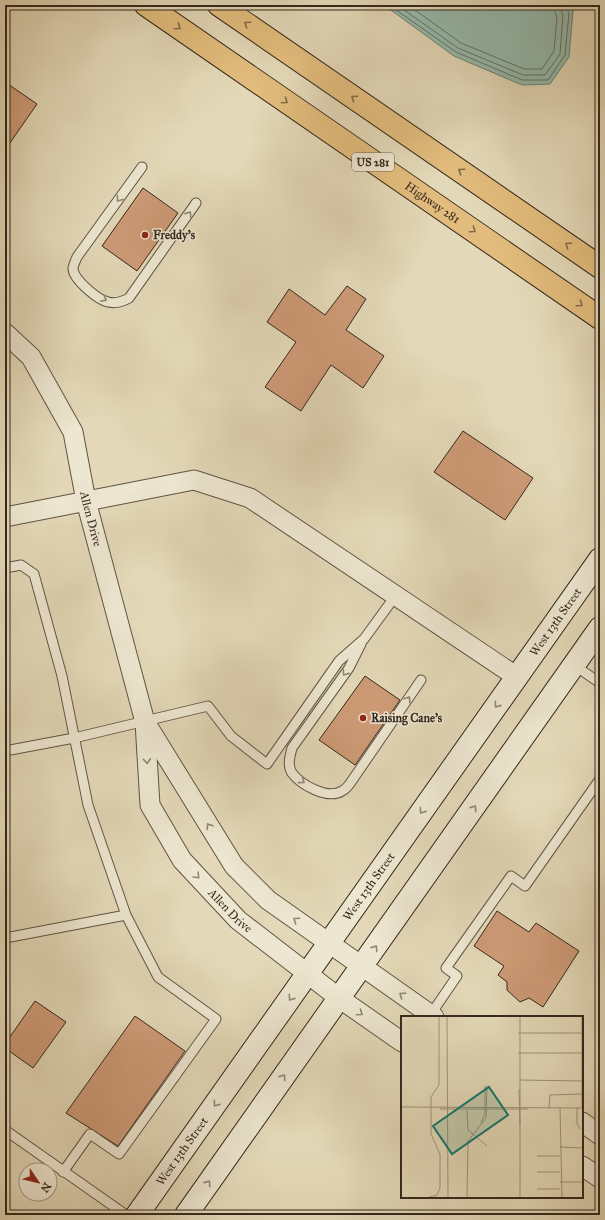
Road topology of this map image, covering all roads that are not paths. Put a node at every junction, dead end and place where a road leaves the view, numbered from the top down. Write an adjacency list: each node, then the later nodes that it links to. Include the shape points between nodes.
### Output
1 (146, 5): 6 (highway, Highway 281 / US 281, one-way to 6)
2 (219, 5): 5 (highway, one-way to 2)
3 (142, 167): 4 (lane, one-way to 4, via 77,257 73,267 75,276 89,290 107,302 119,303 129,298)
4 (196, 203)
5 (600, 267)
6 (600, 318)
7 (5, 333): 8 (street, Allen Drive, via 32,356 73,432)
8 (86, 501): 9 (street); 12 (street, via 194,480 250,498); 19 (street, Allen Drive)
9 (5, 517)
10 (600, 559): 16 (main road, West 13th Street)
11 (5, 568): 20 (lane, via 20,565 34,574 62,676)
12 (396, 595): 14 (lane); 16 (street)
13 (600, 628): 15 (main road)
14 (364, 639): 17 (lane, one-way to 17, via 349,668 292,748 289,760 291,772 302,782 322,792 333,794 343,791); 19 (lane, via 339,661 266,764 231,736 208,706)
15 (574, 665): 18 (lane); 26 (main road, one-way to 15)
16 (517, 677): 25 (main road, West 13th Street, one-way to 25)
17 (421, 680)
18 (600, 683)
19 (145, 722): 20 (lane); 25 (street, Allen Drive, one-way to 19, via 268,900 234,866); 27 (street, Allen Drive, one-way to 27, via 150,805 182,860 238,920)
20 (74, 738): 21 (lane); 23 (lane, via 88,805)
21 (5, 751)
22 (600, 779): 29 (lane, via 524,886 511,876 446,968 457,976)
23 (126, 915): 24 (lane); 35 (lane, via 158,977 216,1019 119,1154 90,1134)
24 (5, 938)
25 (330, 943): 26 (street, Allen Drive); 27 (main road, West 13th Street)
26 (362, 966): 28 (main road); 29 (street, Allen Drive, one-way to 26)
27 (307, 974): 28 (street, Allen Drive); 38 (main road, West 13th Street, one-way to 38)
28 (339, 998): 30 (street, Allen Drive, one-way to 30); 39 (main road, one-way to 28)
29 (432, 1016)
30 (401, 1041)
31 (583, 1123): 33 (street)
32 (5, 1130): 35 (lane)
33 (600, 1135)
34 (583, 1167): 36 (street)
35 (63, 1172): 37 (lane)
36 (600, 1178)
37 (126, 1215)
38 (137, 1215)
39 (186, 1215)

